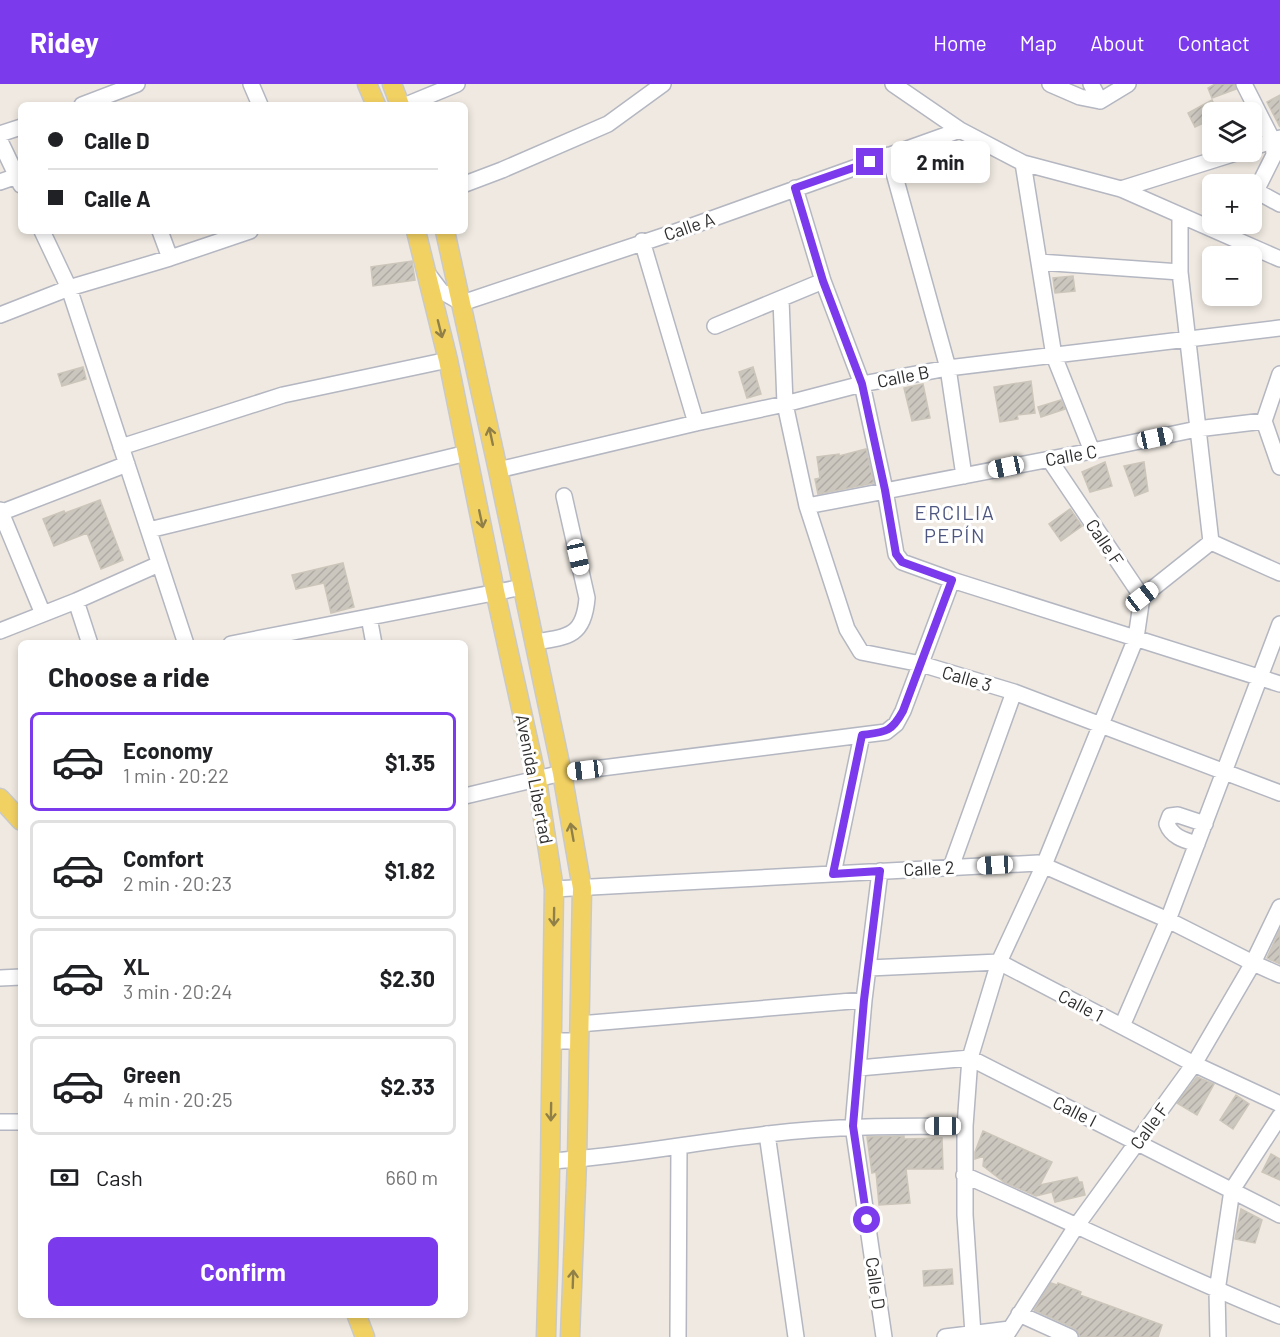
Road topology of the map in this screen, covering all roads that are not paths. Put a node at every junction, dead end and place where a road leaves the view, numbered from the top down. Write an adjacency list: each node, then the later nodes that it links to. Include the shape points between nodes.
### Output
1 (137, 84): 12 (street)
2 (251, 84): 14 (street)
3 (368, 84): 15 (main road)
4 (392, 84): 16 (main road)
5 (457, 84): 17 (street)
6 (663, 84): 29 (street, via 608,124)
7 (893, 84): 19 (street)
8 (1050, 84): 13 (street)
9 (1091, 84): 13 (street)
10 (1128, 84): 13 (street)
11 (1244, 84): 21 (street)
12 (107, 101)
13 (1100, 101)
14 (259, 102)
15 (375, 102)
16 (399, 102)
17 (413, 102)
18 (18, 128): 20 (street)
19 (960, 130): 23 (street, Calle A); 25 (street)
20 (0, 134)
21 (1276, 140): 32 (street, via 1274,155 1257,189)
22 (0, 141): 26 (street)
23 (889, 155): 30 (street, Calle A); 55 (street)
24 (1207, 162): 31 (street)
25 (1023, 163): 31 (street); 42 (street)
26 (18, 179)
27 (18, 181): 28 (street)
28 (0, 182)
29 (468, 183)
30 (795, 188): 39 (street, Calle A); 45 (street)
31 (1121, 189): 33 (street)
32 (1280, 204)
33 (1180, 215): 41 (street); 44 (street)
34 (43, 234): 46 (street)
35 (161, 234): 40 (street)
36 (241, 234): 40 (street)
37 (417, 234): 43 (main road, Avenida Libertad)
38 (446, 234): 48 (main road, Avenida Libertad)
39 (642, 241): 48 (street, Calle A); 61 (street)
40 (170, 258): 46 (street)
41 (1280, 259)
42 (1039, 262): 44 (street); 53 (street)
43 (426, 272): 48 (street, via 441,291); 54 (main road, Avenida Libertad, one-way to 54)
44 (1180, 272): 52 (street)
45 (823, 281): 47 (street); 57 (street)
46 (69, 288): 49 (street); 63 (street)
47 (781, 299): 50 (street); 59 (street, Calle 3)
48 (462, 303): 69 (main road, Avenida Libertad, one-way to 48)
49 (0, 315)
50 (715, 326)
51 (1280, 328): 52 (street, Calle B)
52 (1188, 338): 53 (street, Calle B); 62 (street)
53 (1054, 357): 55 (street, Calle B); 64 (street)
54 (448, 360): 63 (street, via 283,395); 65 (main road, Avenida Libertad)
55 (948, 368): 57 (street, Calle B); 70 (street)
56 (1280, 374): 58 (street)
57 (862, 384): 59 (street, Calle B); 71 (street)
58 (1276, 398): 60 (street)
59 (785, 404): 61 (street, Calle B); 73 (street, Calle 3)
60 (1264, 421): 62 (street, Calle C); 68 (street)
61 (696, 423): 69 (street, Calle B)
62 (1197, 429): 64 (street, Calle C); 76 (street)
63 (121, 447): 67 (street)
64 (1092, 452): 66 (street, Calle C)
65 (467, 453): 75 (street); 81 (main road, Avenida Libertad, one-way to 81)
66 (1048, 459): 70 (street, Calle C); 82 (street, Calle F)
67 (127, 464): 74 (street); 75 (street)
68 (1280, 467)
69 (498, 470): 80 (main road, Avenida Libertad)
70 (964, 476): 71 (street, Calle C)
71 (885, 490): 73 (street, Calle C); 79 (street, via 896,554 902,562)
72 (564, 495): 93 (street, via 587,597 586,615 579,629 566,637)
73 (807, 506): 94 (street, Calle 3, via 854,643 861,652)
74 (0, 512): 84 (street)
75 (149, 530): 77 (street)
76 (1211, 542): 78 (street); 82 (street)
77 (159, 564): 83 (street); 90 (street)
78 (1280, 573)
79 (952, 580): 88 (street); 94 (street)
80 (523, 587): 81 (street); 93 (main road, Avenida Libertad)
81 (495, 591): 85 (street); 102 (main road, Avenida Libertad)
82 (1142, 597): 88 (street)
83 (76, 601): 84 (street); 89 (street)
84 (43, 614): 87 (street)
85 (369, 617): 91 (street); 92 (street)
86 (1280, 624): 95 (street)
87 (0, 631)
88 (1136, 638): 95 (street); 98 (street)
89 (89, 640)
90 (185, 640)
91 (251, 640)
92 (373, 640)
93 (534, 642): 101 (main road, Avenida Libertad)
94 (921, 664): 97 (street, Calle 3); 99 (street, via 896,724 886,732)
95 (1260, 677): 96 (street); 100 (street)
96 (1280, 684)
97 (1014, 692): 98 (street, Calle 3); 110 (street)
98 (1102, 726): 100 (street, Calle 3); 109 (street)
99 (862, 735): 101 (street); 112 (street)
100 (1224, 772): 103 (street, Calle 3); 107 (street)
101 (562, 773): 102 (street); 113 (main road, Avenida Libertad, one-way to 101)
102 (537, 780): 104 (street); 114 (main road, Avenida Libertad)
103 (1280, 793)
104 (468, 795)
105 (0, 798): 106 (main road)
106 (18, 817)
107 (1205, 824): 108 (street); 108 (street, via 1170,816 1170,831)
108 (1197, 844): 116 (street)
109 (1044, 865): 110 (street, Calle 2); 116 (street, Calle 2); 117 (street)
110 (951, 867): 111 (street, Calle 2)
111 (880, 871): 112 (street, Calle 2); 119 (street, Calle D)
112 (833, 874): 113 (street, Calle 2)
113 (582, 888): 114 (street, Calle 2); 125 (main road, Avenida Libertad)
114 (554, 889): 126 (main road, Avenida Libertad, one-way to 126)
115 (1280, 907): 118 (street, Calle F)
116 (1168, 920): 118 (street, Calle 2); 124 (street)
117 (999, 962): 119 (street); 124 (street, Calle 1); 127 (street)
118 (1253, 963): 120 (street, Calle 2); 128 (street, Calle F)
119 (869, 968): 123 (street, Calle D)
120 (1280, 975)
121 (18, 977): 122 (street)
122 (0, 978)
123 (864, 1000): 125 (street); 129 (street, Calle D)
124 (1122, 1026): 128 (street, Calle 1)
125 (579, 1032): 126 (street); 139 (main road, Avenida Libertad)
126 (552, 1041): 140 (main road, Avenida Libertad, one-way to 140)
127 (970, 1058): 129 (street); 135 (street); 137 (street, Calle I)
128 (1194, 1064): 130 (street, Calle 1); 137 (street, Calle F)
129 (859, 1068): 134 (street, Calle D)
130 (1280, 1104)
131 (1280, 1116): 142 (street)
132 (0, 1122): 133 (street)
133 (18, 1122)
134 (853, 1126): 135 (street); 136 (street); 156 (street, Calle D)
135 (965, 1126): 141 (street)
136 (767, 1134): 138 (street); 155 (street)
137 (1137, 1143): 142 (street, Calle I); 144 (street, Calle F)
138 (679, 1147): 139 (street); 154 (street)
139 (577, 1160): 140 (street); 153 (main road, Avenida Libertad, one-way to 139)
140 (550, 1161): 152 (main road, Avenida Libertad)
141 (964, 1175): 144 (street); 150 (street)
142 (1232, 1190): 143 (street, Calle I); 145 (street)
143 (1280, 1215)
144 (1077, 1225): 145 (street); 146 (street, Calle F)
145 (1218, 1291): 147 (street); 159 (street)
146 (1019, 1314): 149 (street, Calle F); 158 (street)
147 (1280, 1316)
148 (358, 1318): 151 (main road)
149 (1007, 1333): 150 (street)
150 (973, 1334): 157 (street)
151 (365, 1337)
152 (546, 1337)
153 (570, 1337)
154 (678, 1337)
155 (796, 1337)
156 (884, 1337)
157 (945, 1337)
158 (1070, 1337)
159 (1218, 1337)

